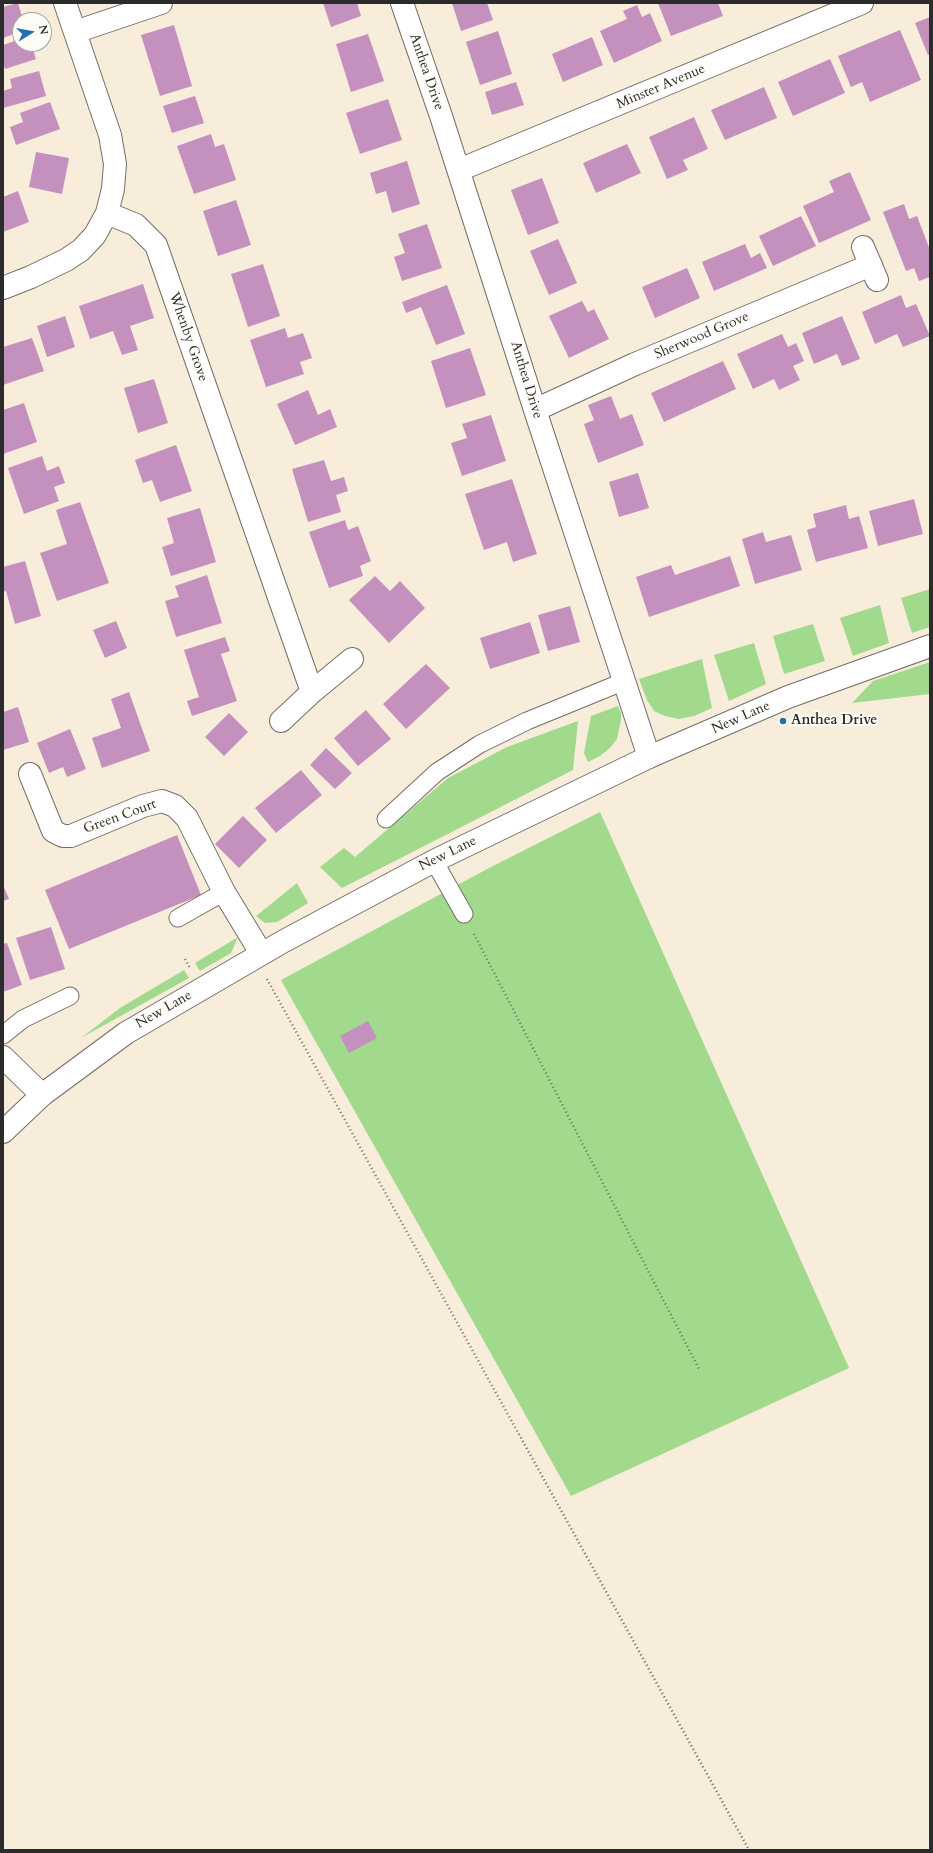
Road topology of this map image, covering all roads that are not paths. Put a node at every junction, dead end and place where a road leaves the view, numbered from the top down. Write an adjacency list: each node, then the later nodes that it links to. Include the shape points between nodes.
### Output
1 (65, 3): 5 (street)
2 (161, 3): 5 (street)
3 (402, 3): 6 (street, Anthea Drive)
4 (862, 3): 6 (street, Minster Avenue)
5 (75, 32): 7 (street, via 110,135 115,164 113,189)
6 (459, 170): 10 (street, Anthea Drive)
7 (107, 213): 9 (street, via 95,235 81,250 32,277); 14 (street, Whenby Grove, via 136,225 156,245)
8 (870, 264): 10 (street, Sherwood Grove, via 635,364)
9 (3, 288)
10 (535, 410): 13 (street, Anthea Drive)
11 (930, 646): 16 (street, New Lane, via 788,697)
12 (352, 659): 14 (street)
13 (625, 682): 16 (street, Anthea Drive); 18 (lane, via 527,721 480,744 437,772)
14 (312, 692): 15 (street)
15 (281, 721)
16 (649, 757): 19 (street, New Lane)
17 (30, 774): 20 (street, Green Court, via 53,831 63,836 71,836 143,806 162,801 176,806 188,818)
18 (386, 819)
19 (434, 861): 21 (lane); 23 (street, New Lane)
20 (224, 892): 22 (lane); 23 (street, Green Court)
21 (464, 914)
22 (178, 918)
23 (261, 953): 27 (street, New Lane, via 126,1033)
24 (70, 996): 25 (lane, via 23,1019)
25 (3, 1035)
26 (3, 1057): 27 (street)
27 (42, 1095): 28 (street, New Lane)
28 (3, 1132)

